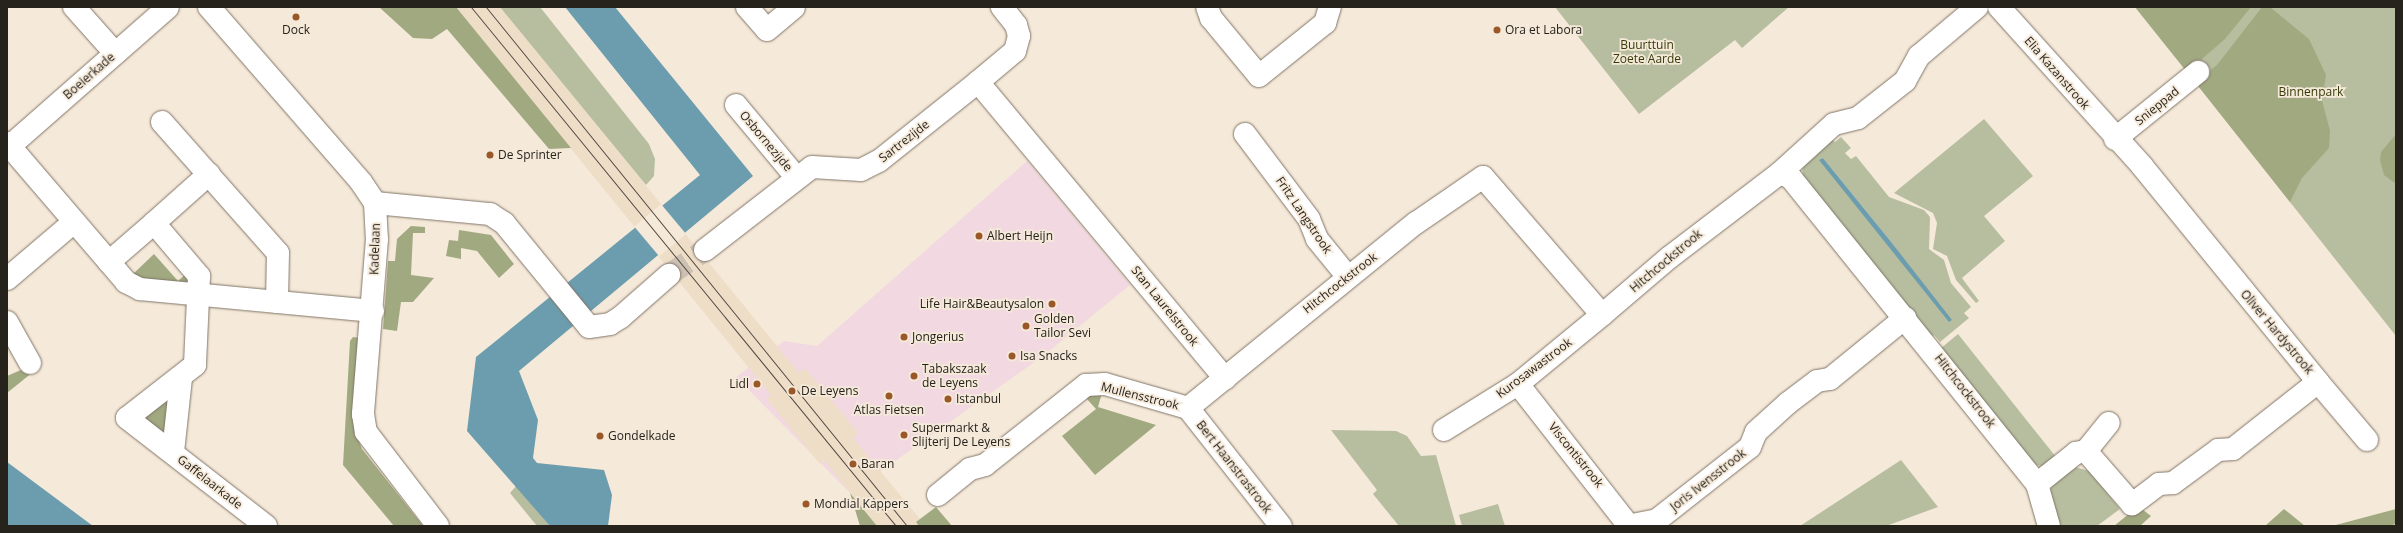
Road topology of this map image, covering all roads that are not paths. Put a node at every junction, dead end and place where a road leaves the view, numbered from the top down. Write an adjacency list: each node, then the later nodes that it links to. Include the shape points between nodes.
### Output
1 (74, 7): 11 (street)
2 (168, 7): 11 (street, Boeierkade)
3 (209, 7): 22 (street, via 361,182)
4 (747, 7): 5 (street, via 767,30)
5 (794, 7)
6 (1002, 7): 13 (street, Sartrezijde, via 1016,25 1019,36 1015,51)
7 (1207, 7): 8 (street, via 1211,18 1259,76 1325,23)
8 (1330, 7)
9 (1977, 7): 19 (street, via 1919,56 1905,81 1858,118 1834,124)
10 (1999, 7): 17 (street, Elia Kazanstrook)
11 (115, 53): 18 (street, Boeierkade)
12 (2198, 72): 17 (street, Snieppad)
13 (978, 82): 21 (street, Sartrezijde, via 879,161 861,170 812,167); 38 (street, Stan Laurelstrook)
14 (736, 105): 21 (street, Osbornezijde)
15 (162, 122): 20 (street)
16 (1245, 134): 28 (street, Fritz Langstrook)
17 (2115, 139): 39 (street, Oliver Hardystrook, via 2142,166)
18 (8, 145): 23 (street)
19 (1780, 173): 33 (street, Hitchcockstrook, via 1670,257); 34 (street, Hitchcockstrook, via 1791,178)
20 (209, 174): 24 (street); 31 (street, via 278,253)
21 (796, 177): 25 (street)
22 (375, 203): 27 (street, via 490,214 504,223 589,327 610,324 621,317); 32 (street, Kadelaan, via 377,239)
23 (74, 222): 26 (street); 29 (street)
24 (154, 223): 26 (street); 30 (street, Gaffelaarkade, via 199,276)
25 (705, 250)
26 (109, 262): 30 (street, via 126,282 140,289)
27 (669, 275)
28 (1348, 277): 33 (street, Hitchcockstrook, via 1483,177); 38 (street, Hitchcockstrook)
29 (7, 280)
30 (199, 297): 31 (street); 37 (street, Gaffelaarkade, via 195,365)
31 (277, 302): 32 (street)
32 (373, 311): 50 (street, Kadelaan, via 363,414 366,432)
33 (1602, 315): 40 (street, Kurosawastrook)
34 (1905, 318): 47 (street, Hitchcockstrook); 52 (street, Joris Ivensstrook, via 1830,379 1817,381 1788,404 1756,432 1750,447 1657,520)
35 (7, 322): 36 (street)
36 (30, 363)
37 (181, 378): 46 (street, Gaffelaarkade); 46 (street, Gaffelaarkade, via 127,418)
38 (1225, 378): 41 (street, Hitchcockstrook)
39 (2318, 382): 44 (street); 45 (street, Oliver Hardystrook, via 2233,449 2218,450 2174,482 2159,484 2132,504)
40 (1518, 384): 43 (street, Kurosawastrook); 52 (street, Viscontistrook)
41 (1188, 408): 48 (street, Mullensstrook, via 1105,384 1086,385 985,465 970,469); 51 (street, Bert Haanstrastrook)
42 (2109, 423): 45 (street)
43 (1444, 430)
44 (2367, 440)
45 (2086, 451): 47 (street, via 2076,453)
46 (173, 452): 49 (street, Gaffelaarkade)
47 (2037, 484): 53 (street, Hitchcockstrook)
48 (938, 495)
49 (266, 526)
50 (438, 526)
51 (1281, 526)
52 (1630, 526)
53 (2049, 526)

